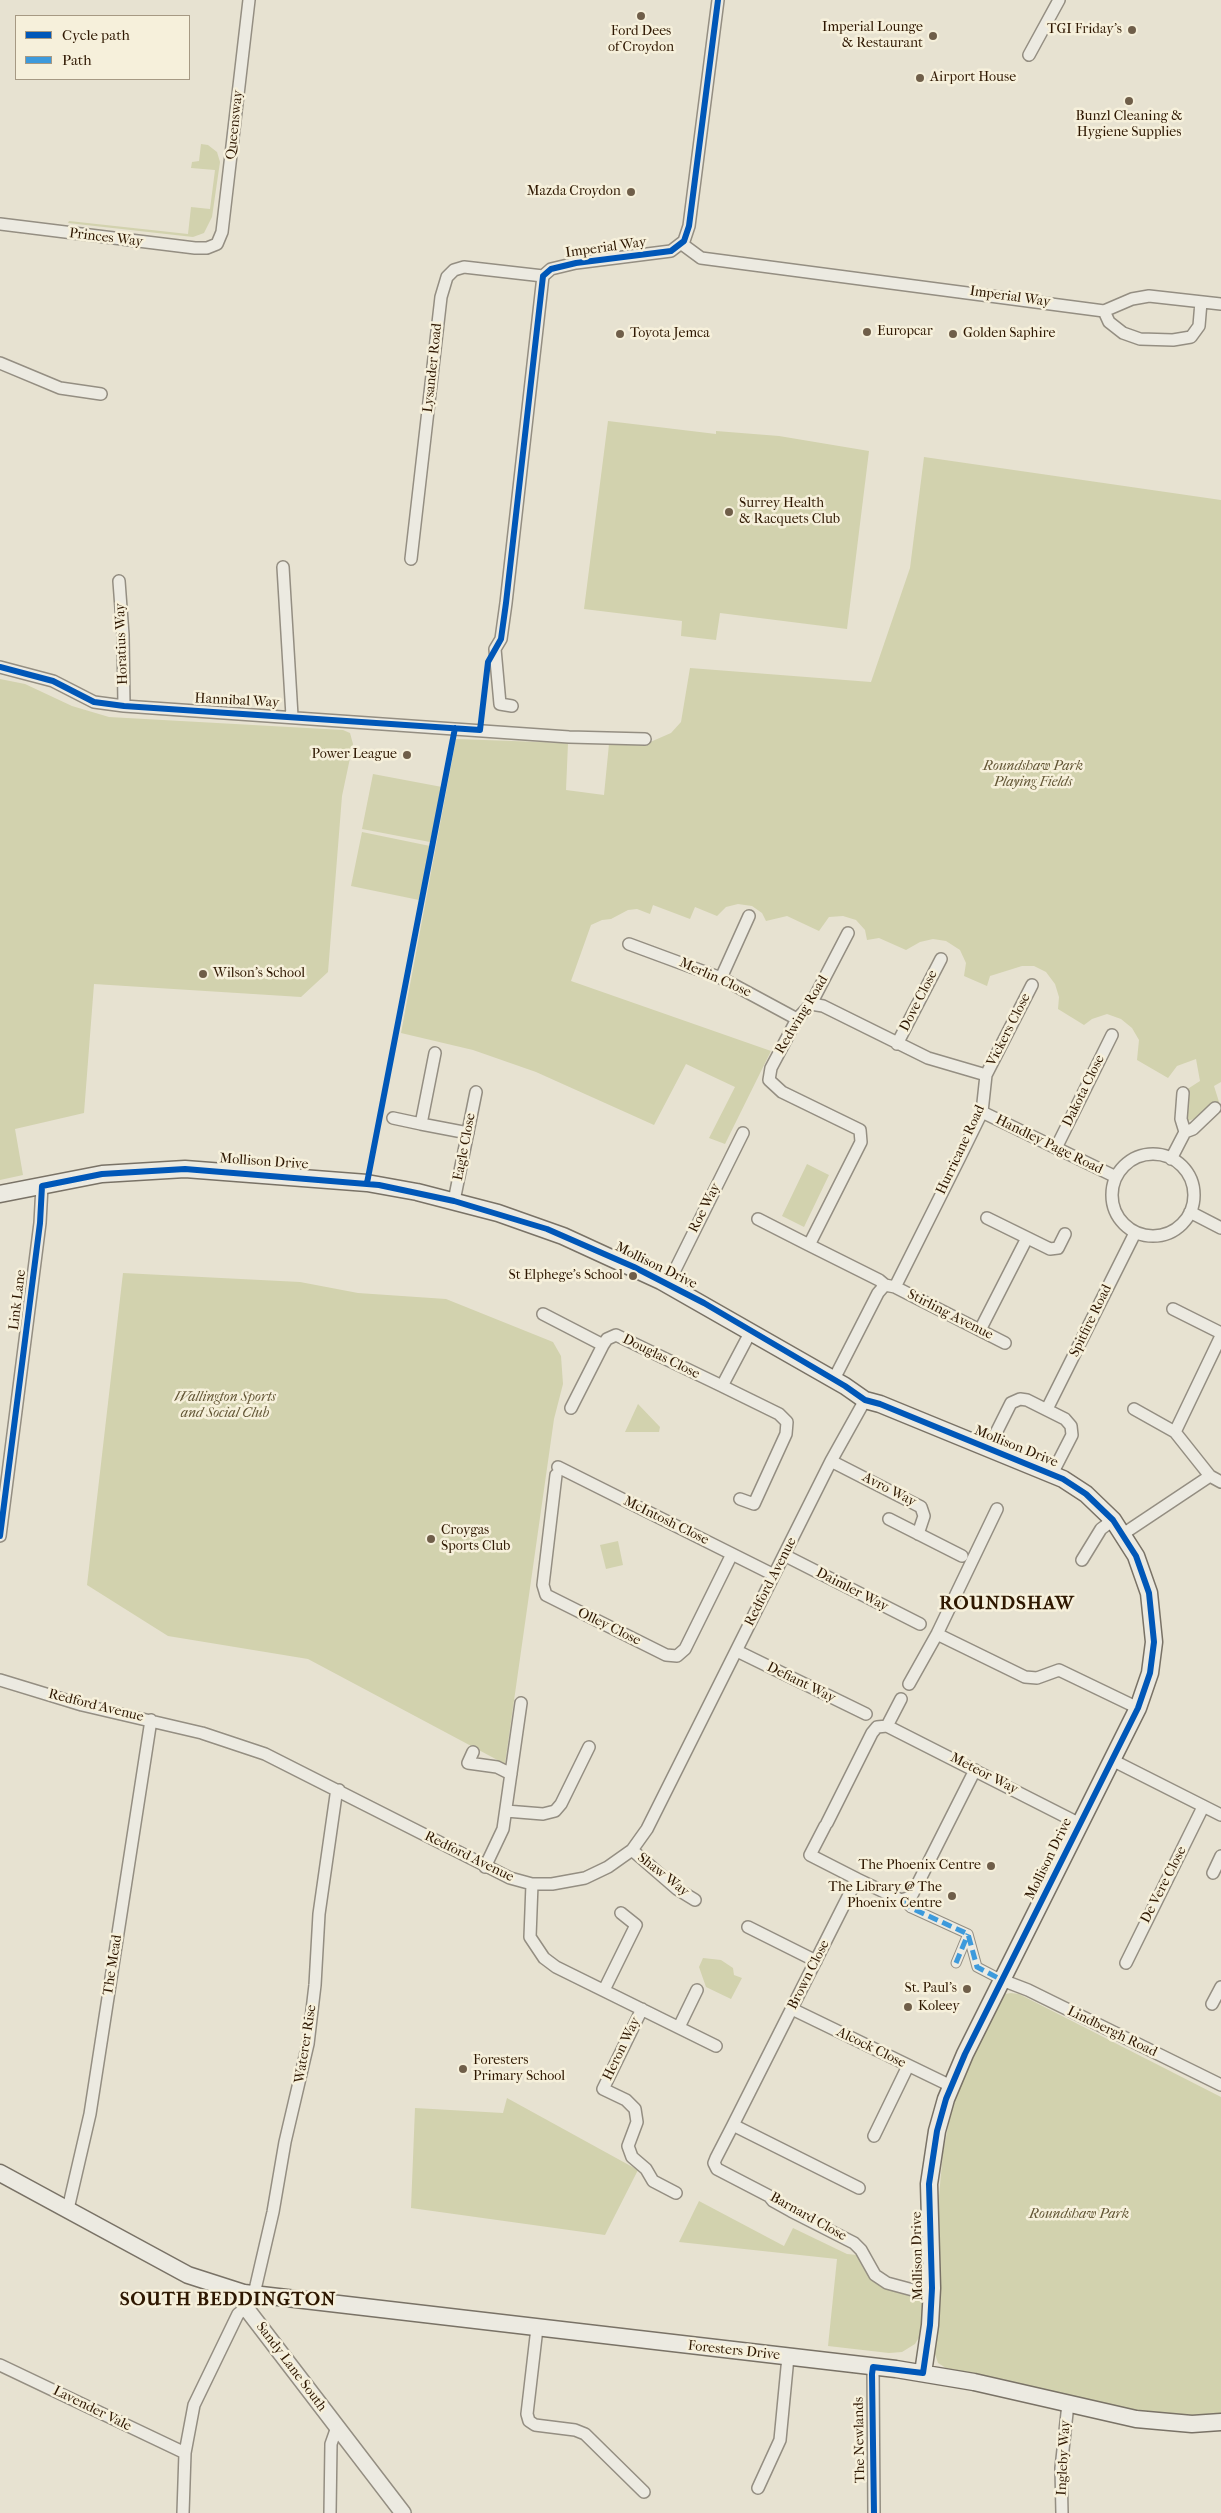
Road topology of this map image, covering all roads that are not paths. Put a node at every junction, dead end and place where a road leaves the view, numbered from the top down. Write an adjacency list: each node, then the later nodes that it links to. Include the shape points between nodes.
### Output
1 (249, 0): 7 (street, Queensway, via 222,232 220,240)
2 (718, 0): 6 (street, via 689,226)
3 (1059, 0): 4 (street)
4 (1029, 55)
5 (0, 224): 7 (street, Princes Way, via 195,248)
6 (682, 244): 8 (street, Imperial Way, via 667,252 550,269); 11 (street, Imperial Way, via 702,258)
7 (212, 247)
8 (542, 276): 14 (street, Lysander Road, via 464,267 447,277 441,297); 19 (street, via 506,603 501,639 495,649 500,704)
9 (1202, 302): 10 (street); 11 (street, via 1149,296 1132,299); 11 (street, via 1198,326 1191,337 1173,340 1140,339 1123,333 1109,322)
10 (1221, 304)
11 (1104, 311)
12 (0, 363): 13 (street, via 60,388)
13 (101, 394)
14 (412, 559)
15 (283, 567): 20 (street)
16 (119, 581): 18 (street, Horatius Way)
17 (0, 667): 18 (street, Hannibal Way, via 53,680 94,702)
18 (124, 706): 20 (street, Hannibal Way)
19 (512, 706)
20 (292, 716): 21 (street, Hannibal Way, via 569,737)
21 (645, 739)
22 (749, 916): 26 (street)
23 (848, 933): 28 (street, Redwing Road)
24 (629, 944): 26 (street, Merlin Close)
25 (941, 959): 31 (street, Dove Close)
26 (721, 978): 29 (street, Merlin Close)
27 (1032, 985): 33 (street, Vickers Close)
28 (811, 1004): 29 (street, Redwing Road); 31 (street, via 823,1006)
29 (797, 1019): 56 (street, Redwing Road, via 771,1068 769,1080 782,1092 860,1130 861,1135 861,1142)
30 (1112, 1035): 43 (street, Dakota Close)
31 (897, 1044): 33 (street, via 928,1058)
32 (435, 1053): 39 (street)
33 (986, 1075): 37 (street, Hurricane Road)
34 (476, 1092): 41 (street, Eagle Close)
35 (1183, 1093): 40 (street, via 1181,1119)
36 (1215, 1108): 40 (street, via 1193,1129)
37 (982, 1112): 43 (street, Handley Page Road); 58 (street, Hurricane Road)
38 (392, 1118): 39 (street)
39 (421, 1124): 41 (street)
40 (1185, 1132): 44 (street)
41 (468, 1133): 48 (street, Eagle Close)
42 (742, 1133): 57 (street, Roe Way)
43 (1056, 1148): 45 (street, Handley Page Road)
44 (1171, 1158): 45 (street, via 1144,1155 1131,1160); 49 (street, via 1190,1179 1193,1196)
45 (1116, 1177): 53 (street, via 1112,1203 1117,1216)
46 (42, 1186): 47 (main road, Mollison Drive); 48 (main road, Mollison Drive, via 102,1174 185,1169 367,1183); 85 (street, Link Lane)
47 (0, 1194)
48 (454, 1201): 57 (main road, Mollison Drive, via 555,1233)
49 (1190, 1212): 52 (street); 53 (street, via 1183,1223 1166,1234 1146,1236)
50 (988, 1218): 55 (street)
51 (758, 1219): 56 (street)
52 (1221, 1228)
53 (1135, 1233): 70 (street, Spitfire Road)
54 (1065, 1234): 55 (street, via 1058,1248 1050,1249)
55 (1027, 1238): 61 (street)
56 (809, 1245): 58 (street)
57 (668, 1284): 62 (main road, Mollison Drive)
58 (890, 1286): 61 (street, Stirling Avenue); 66 (street, Hurricane Road, via 878,1293)
59 (1173, 1309): 63 (street)
60 (543, 1314): 65 (street, Douglas Close)
61 (980, 1330): 64 (street, Stirling Avenue)
62 (751, 1331): 66 (main road, Mollison Drive); 67 (street)
63 (1221, 1335): 72 (street)
64 (1005, 1342)
65 (603, 1345): 67 (street, Douglas Close, via 611,1336 621,1336); 69 (street, Douglas Close)
66 (834, 1380): 68 (main road, Mollison Drive)
67 (722, 1386): 79 (street, Douglas Close, via 779,1414 787,1422 786,1434 754,1504)
68 (865, 1400): 73 (main road, Mollison Drive); 74 (street, Redford Avenue)
69 (571, 1408)
70 (1047, 1409): 73 (street, via 1024,1399 1014,1401); 76 (street, via 1065,1419 1072,1430)
71 (1134, 1409): 72 (street)
72 (1175, 1432): 77 (street)
73 (988, 1449): 76 (main road, Mollison Drive)
74 (831, 1461): 83 (street, Avro Way, via 921,1507 924,1516); 87 (street, Redford Avenue)
75 (557, 1471): 86 (street, McIntosh Close); 86 (street, Olley Close, via 543,1585 546,1595 666,1655 677,1656 685,1649)
76 (1052, 1474): 82 (main road, Mollison Drive, via 1086,1494)
77 (1210, 1476): 78 (street); 84 (street)
78 (1221, 1482)
79 (740, 1499)
80 (997, 1509): 92 (street)
81 (889, 1519): 83 (street, Avro Way)
82 (1112, 1520): 84 (main road, Mollison Drive); 89 (street, via 1101,1529)
83 (918, 1534): 88 (street, Avro Way)
84 (1123, 1534): 98 (main road, Mollison Drive, via 1145,1577 1154,1624 1150,1673)
85 (0, 1536)
86 (732, 1554): 90 (street, McIntosh Close)
87 (784, 1555): 90 (street, Redford Avenue); 91 (street, Daimler Way)
88 (962, 1556)
89 (1082, 1560)
90 (774, 1575): 93 (street, Redford Avenue)
91 (920, 1624)
92 (937, 1634): 95 (street); 98 (street, via 1025,1677 1037,1678 1059,1670)
93 (737, 1651): 99 (street, Defiant Way); 112 (street, Redford Avenue, via 647,1829)
94 (0, 1680): 100 (street, Redford Avenue)
95 (910, 1684)
96 (901, 1699): 101 (street)
97 (521, 1703): 106 (street)
98 (1138, 1708): 104 (main road, Mollison Drive)
99 (866, 1714)
100 (151, 1720): 107 (street, Redford Avenue, via 221,1738 265,1754); 143 (street, The Mead, via 90,2114)
101 (887, 1726): 105 (street, Meteor Way); 116 (street, via 877,1727 872,1733 810,1854)
102 (589, 1747): 109 (street, via 555,1812)
103 (473, 1752): 106 (street, via 468,1763)
104 (1112, 1760): 108 (street); 111 (main road, Mollison Drive)
105 (975, 1770): 111 (street, Meteor Way); 119 (street, via 913,1894)
106 (511, 1774): 109 (street)
107 (339, 1790): 114 (street, Redford Avenue); 145 (street, Waterer Rise, via 319,1914 308,2044 285,2142 273,2212)
108 (1203, 1807): 110 (street); 125 (street, De Vere Close)
109 (506, 1811): 114 (street, via 502,1835)
110 (1221, 1815)
111 (1080, 1824): 126 (main road, Mollison Drive)
112 (632, 1850): 117 (street, Redford Avenue, via 585,1878 562,1884); 118 (street, Shaw Way, via 676,1889)
113 (1221, 1856): 115 (street)
114 (485, 1868): 117 (street, Redford Avenue)
115 (1213, 1873)
116 (857, 1879): 119 (street); 123 (street, Brown Close)
117 (532, 1884): 128 (street, via 528,1926 530,1937 544,1958)
118 (695, 1900)
119 (903, 1901): 122 (street, via 911,1908)
120 (622, 1913): 128 (street, via 636,1925)
121 (748, 1927): 123 (street)
122 (968, 1934): 124 (street); 126 (street, via 977,1968)
123 (816, 1961): 132 (street, Brown Close)
124 (956, 1963)
125 (1126, 1963)
126 (1002, 1980): 136 (street, Lindbergh Road); 137 (main road, Mollison Drive)
127 (1221, 1987): 130 (street)
128 (604, 1990): 131 (street)
129 (697, 1990): 133 (street)
130 (1212, 2004)
131 (642, 2009): 133 (street); 142 (street, Heron Way, via 603,2089 626,2100 635,2109 637,2122 628,2146 632,2158 646,2169 653,2181)
132 (792, 2009): 135 (street, Alcock Close); 138 (street, Brown Close)
133 (679, 2027): 134 (street)
134 (716, 2046)
135 (908, 2066): 137 (street, Alcock Close); 139 (street)
136 (1221, 2085)
137 (951, 2086): 144 (main road, Mollison Drive, via 937,2131 930,2184)
138 (733, 2125): 141 (street); 144 (street, Barnard Close, via 714,2163 717,2168 854,2243 875,2275 887,2283 913,2290)
139 (874, 2136)
140 (0, 2173): 143 (main road)
141 (859, 2188)
142 (676, 2193)
143 (68, 2209): 145 (main road, via 188,2275)
144 (932, 2288): 150 (main road, Mollison Drive)
145 (248, 2298): 146 (main road, Foresters Drive); 153 (street, Sandy Lane South); 154 (street, via 198,2394)
146 (537, 2328): 147 (main road, Foresters Drive); 156 (street, via 527,2414 529,2421 535,2425 585,2434)
147 (788, 2357): 149 (main road, Foresters Drive); 155 (street, via 780,2440)
148 (0, 2365): 154 (street, Lavender Vale)
149 (873, 2366): 150 (main road, Foresters Drive); 160 (street, The Newlands)
150 (923, 2373): 151 (main road, Foresters Drive)
151 (1068, 2404): 152 (main road, Foresters Drive, via 1136,2419 1192,2424); 161 (street, Ingleby Way, via 1061,2468)
152 (1221, 2422)
153 (337, 2427): 158 (street, via 331,2444); 159 (street, Sandy Lane South)
154 (185, 2453): 157 (street)
155 (758, 2488)
156 (644, 2492)
157 (183, 2513)
158 (330, 2513)
159 (403, 2513)
160 (874, 2513)
161 (1062, 2513)

